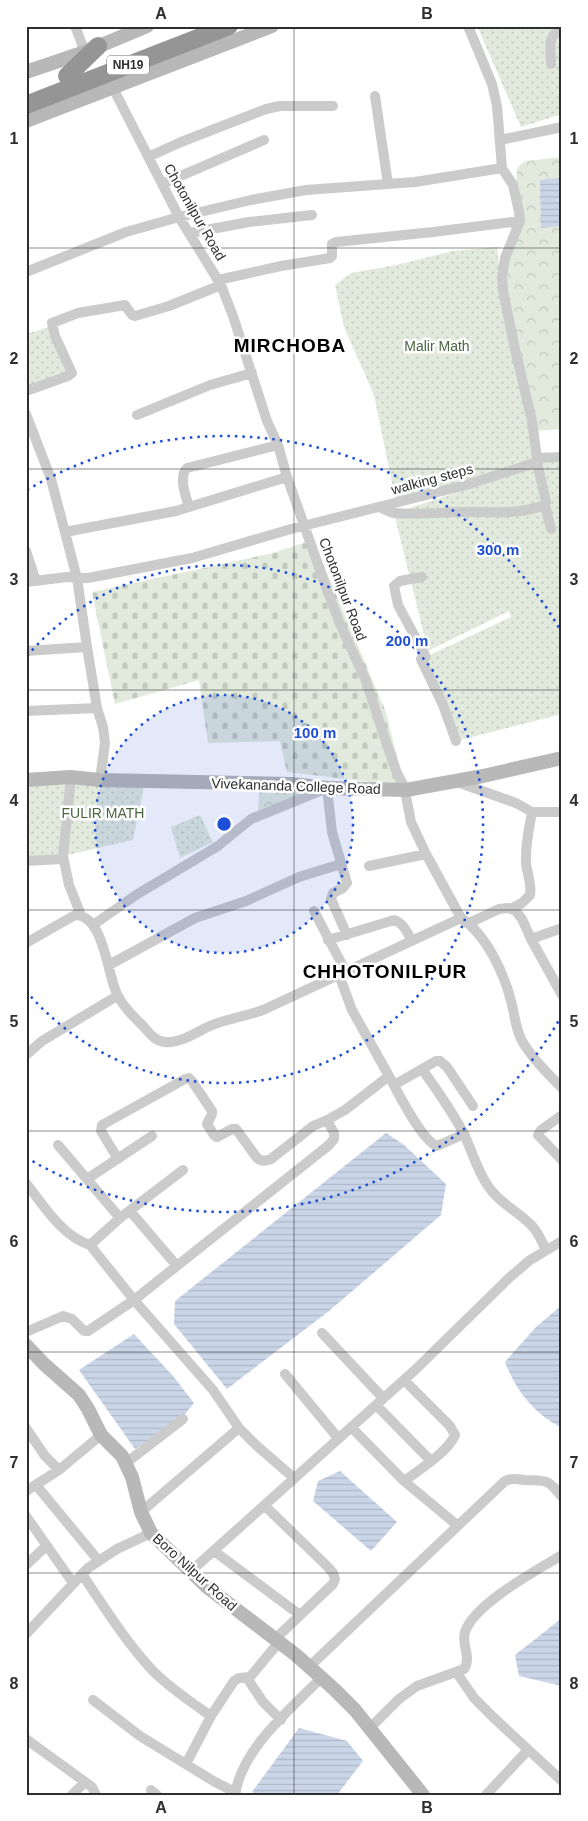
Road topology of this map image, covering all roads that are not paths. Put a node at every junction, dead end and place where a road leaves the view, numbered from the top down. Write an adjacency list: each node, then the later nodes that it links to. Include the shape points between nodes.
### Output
1 (75, 26): 8 (street)
2 (147, 26): 8 (street)
3 (195, 26): 11 (highway, NH19)
4 (229, 26): 11 (highway, NH19)
5 (272, 26): 12 (street)
6 (468, 26): 20 (street, via 492,84)
7 (562, 30): 9 (street, via 551,38)
8 (91, 49): 10 (street); 11 (highway)
9 (551, 64)
10 (26, 72)
11 (70, 81): 12 (highway); 13 (highway, NH19); 15 (highway, NH19)
12 (106, 90): 17 (street); 21 (street, Chotonilpur Road)
13 (26, 92)
14 (375, 96): 24 (street)
15 (26, 104)
16 (333, 106): 21 (street, via 266,109)
17 (26, 121)
18 (562, 127): 20 (street)
19 (264, 140): 23 (street)
20 (500, 140): 22 (street)
21 (148, 157): 23 (street, Chotonilpur Road)
22 (502, 168): 24 (street); 27 (street, via 513,185)
23 (162, 184): 26 (street, Chotonilpur Road)
24 (388, 184): 26 (street, via 306,190)
25 (312, 216): 28 (street, via 249,222)
26 (179, 217): 28 (street, Chotonilpur Road); 29 (street, via 126,232)
27 (520, 220): 30 (street, via 336,242 332,244 330,258 281,266); 37 (street, via 505,258 502,277)
28 (190, 233): 30 (street, Chotonilpur Road)
29 (26, 272)
30 (220, 283): 31 (street, Chotonilpur Road); 32 (street, via 168,306 135,316 125,305 78,313 52,323 72,373)
31 (252, 373): 34 (street, via 210,385); 35 (street, Chotonilpur Road)
32 (26, 391)
33 (26, 414): 44 (street, via 51,479)
34 (137, 415)
35 (278, 445): 38 (street, Chotonilpur Road); 40 (street, via 187,468 182,477)
36 (562, 457): 37 (street, walking steps)
37 (537, 460): 39 (street); 41 (street, walking steps, via 466,485)
38 (287, 476): 40 (street); 42 (street, Chotonilpur Road)
39 (545, 505): 41 (street, via 495,513 394,513); 43 (street)
40 (189, 507): 44 (street)
41 (380, 507): 42 (street, walking steps)
42 (305, 526): 47 (street, walking steps, via 192,558); 60 (street, Chotonilpur Road)
43 (552, 529)
44 (65, 532): 47 (street)
45 (26, 551): 48 (street)
46 (422, 577): 53 (street, via 400,581 394,586 398,604)
47 (77, 578): 48 (street, walking steps); 49 (street)
48 (31, 582)
49 (86, 647): 50 (street); 51 (street)
50 (26, 651)
51 (97, 708): 52 (street); 57 (street, via 105,743)
52 (26, 711)
53 (456, 741)
54 (562, 758): 58 (street, Vivekananda College Road)
55 (71, 777): 56 (street, Vivekananda College Road); 57 (street, Vivekananda College Road); 64 (street)
56 (26, 780)
57 (100, 780): 59 (street, Vivekananda College Road, via 292,784)
58 (453, 781): 60 (street, Vivekananda College Road); 61 (street, via 516,803)
59 (327, 788): 60 (street, Vivekananda College Road); 66 (street, via 331,828); 72 (street, via 251,819 218,846)
60 (406, 790): 63 (street, Chotonilpur Road, via 411,822)
61 (532, 812): 62 (street); 68 (street, via 526,848 530,895)
62 (562, 812)
63 (426, 854): 67 (street); 71 (street, Chotonilpur Road)
64 (63, 859): 65 (street); 70 (street)
65 (26, 861)
66 (341, 864): 74 (street, via 347,883 332,894 331,899); 79 (street, via 195,918)
67 (369, 866)
68 (511, 909): 71 (street, via 499,909); 75 (street, via 522,919)
69 (314, 911): 76 (street)
70 (81, 915): 72 (street); 78 (street, via 70,917)
71 (465, 920): 77 (street); 86 (street, Chotonilpur Road, via 491,952 505,978 514,1022 522,1042)
72 (93, 925): 79 (street)
73 (562, 928): 75 (street)
74 (347, 935): 76 (street); 77 (street, via 394,920 399,921)
75 (531, 939): 81 (street)
76 (328, 940): 80 (street)
77 (412, 941): 80 (street)
78 (26, 944)
79 (108, 965): 82 (street)
80 (342, 974): 82 (street, via 263,1010 216,1023 177,1041 155,1039); 85 (street, via 352,1010)
81 (562, 995)
82 (117, 996): 83 (street, via 42,1041)
83 (26, 1055)
84 (422, 1069): 85 (street); 87 (street, via 436,1061 443,1063); 90 (street)
85 (392, 1081): 89 (street); 90 (street, via 417,1124 434,1145)
86 (562, 1088)
87 (473, 1106)
88 (562, 1115): 94 (street, via 538,1135)
89 (327, 1120): 93 (street, via 313,1126 271,1158 260,1160 236,1129 214,1135 207,1124 212,1111 189,1078 102,1125 101,1131); 103 (street, via 334,1133 329,1145)
90 (464, 1134): 102 (street, via 487,1185 497,1198 533,1227)
91 (152, 1136): 93 (street)
92 (58, 1145): 96 (street)
93 (118, 1159): 96 (street)
94 (562, 1160)
95 (183, 1170): 98 (street)
96 (88, 1180): 99 (street)
97 (26, 1183): 101 (street, via 70,1235)
98 (130, 1211): 99 (street); 103 (street)
99 (120, 1218): 101 (street)
100 (562, 1240): 102 (street)
101 (90, 1245): 104 (street)
102 (546, 1250): 109 (street, via 509,1278)
103 (177, 1266): 104 (street)
104 (134, 1300): 105 (street, via 88,1331 63,1316); 114 (street, via 213,1390)
105 (26, 1332)
106 (322, 1333): 110 (street)
107 (26, 1345): 115 (street, Boro Nilpur Road, via 79,1395)
108 (285, 1374): 116 (street)
109 (404, 1380): 110 (street); 117 (street, via 454,1431 453,1440)
110 (379, 1402): 112 (street); 117 (street)
111 (183, 1419): 118 (street)
112 (351, 1427): 116 (street); 121 (street)
113 (26, 1428): 119 (street)
114 (238, 1428): 120 (street); 126 (street)
115 (101, 1435): 118 (street, Boro Nilpur Road); 119 (street)
116 (338, 1438): 120 (street)
117 (431, 1461): 121 (street)
118 (126, 1463): 126 (street, Boro Nilpur Road)
119 (59, 1470): 122 (street)
120 (294, 1478): 125 (street)
121 (404, 1481): 128 (street)
122 (36, 1486): 123 (street); 133 (street)
123 (26, 1491)
124 (562, 1497): 128 (street, via 543,1479 510,1479)
125 (265, 1506): 131 (street); 138 (street, via 328,1567 335,1579)
126 (140, 1512): 129 (street, Boro Nilpur Road)
127 (26, 1516): 130 (street)
128 (457, 1525): 141 (street)
129 (151, 1533): 133 (street); 135 (street, Boro Nilpur Road)
130 (46, 1546): 134 (street); 137 (street)
131 (214, 1551): 135 (street); 138 (street)
132 (562, 1555): 142 (street, via 498,1596 478,1613 466,1630 464,1644 468,1664)
133 (98, 1560): 136 (street)
134 (26, 1566)
135 (191, 1571): 140 (street, Boro Nilpur Road)
136 (82, 1574): 137 (street); 146 (street, via 124,1635 154,1671 172,1689)
137 (73, 1583): 139 (street)
138 (300, 1615): 140 (street)
139 (26, 1634)
140 (277, 1641): 141 (street, Boro Nilpur Road); 143 (street)
141 (309, 1667): 144 (street, Boro Nilpur Road)
142 (457, 1672): 148 (street, via 417,1686); 150 (street, via 474,1698)
143 (247, 1678): 146 (street, via 234,1681); 147 (street, via 263,1702)
144 (321, 1678): 147 (street); 148 (street, Boro Nilpur Road, via 355,1710)
145 (94, 1700): 151 (street, via 140,1736)
146 (211, 1716): 151 (street)
147 (281, 1720): 155 (street, via 254,1749 243,1768)
148 (369, 1729): 154 (street, Boro Nilpur Road)
149 (26, 1739): 153 (street)
150 (528, 1750): 152 (street); 158 (street)
151 (186, 1764): 155 (street)
152 (562, 1781)
153 (85, 1782): 156 (street); 157 (street)
154 (415, 1792)
155 (235, 1793)
156 (72, 1795)
157 (96, 1795)
158 (486, 1795)

